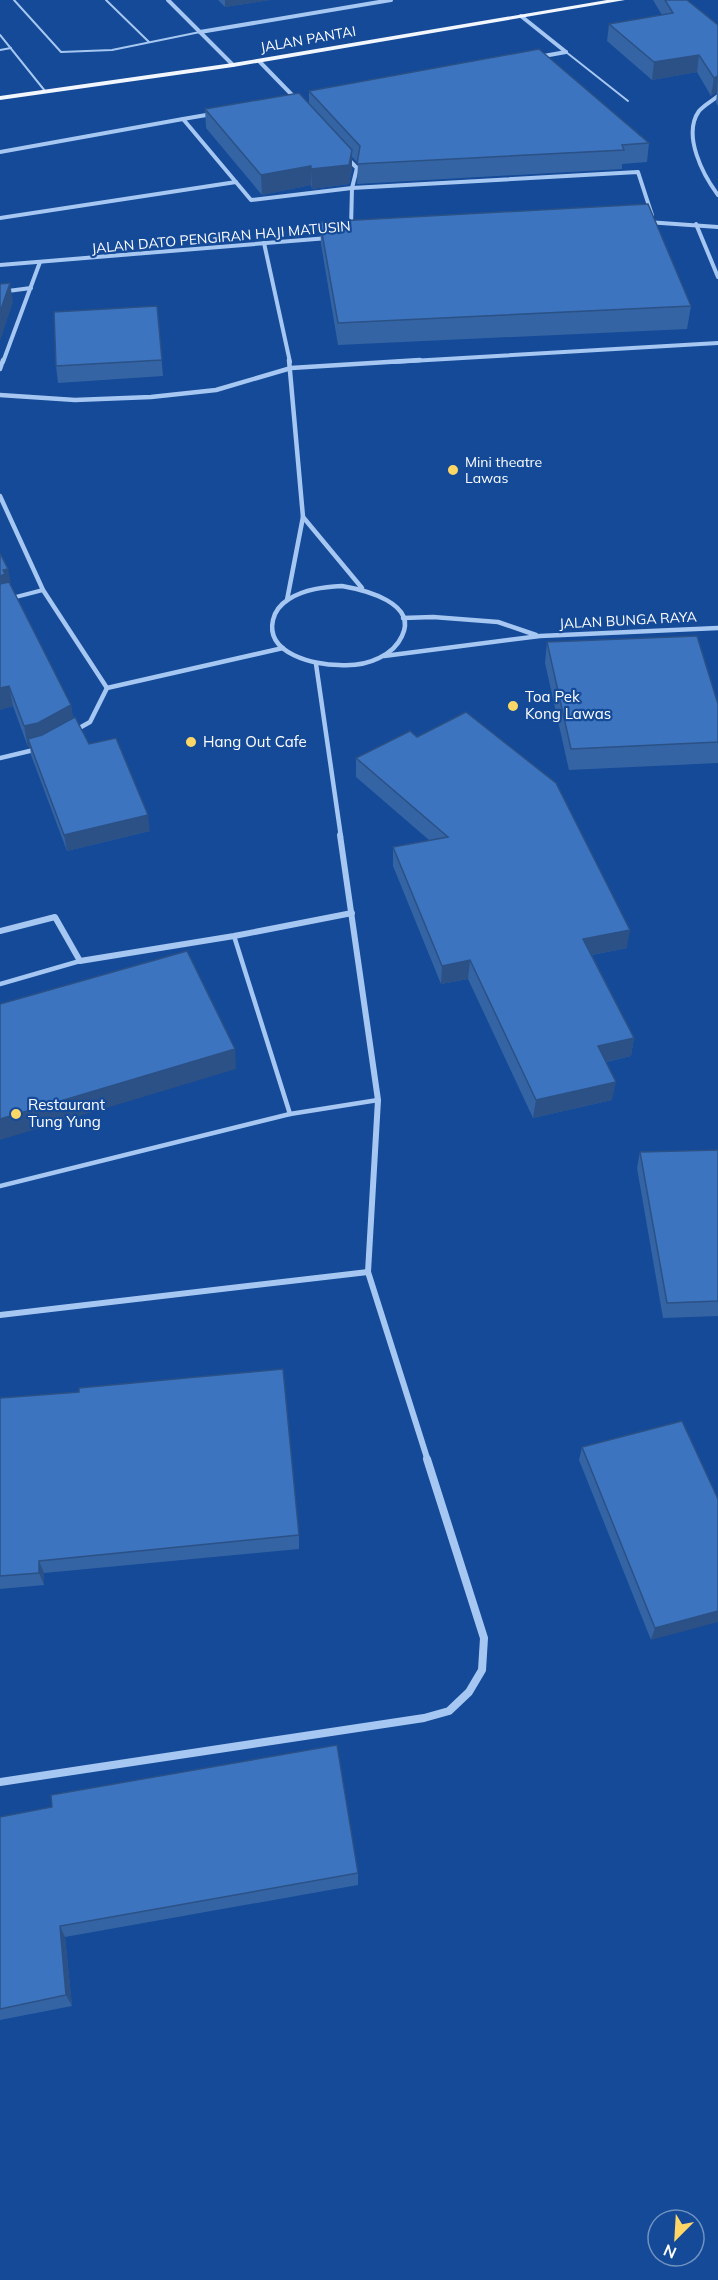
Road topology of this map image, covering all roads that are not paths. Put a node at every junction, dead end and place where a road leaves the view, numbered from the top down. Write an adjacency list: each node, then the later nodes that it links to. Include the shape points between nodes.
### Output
1 (14, 0): 9 (lane, via 61,52 78,55)
2 (106, 0): 9 (lane)
3 (168, 0): 7 (street)
4 (391, 0): 7 (street)
5 (621, 0): 6 (main road, JALAN PANTAI)
6 (521, 16): 12 (street); 14 (main road, JALAN PANTAI)
7 (200, 32): 9 (lane); 15 (street)
8 (0, 35): 10 (lane)
9 (149, 42)
10 (11, 48): 11 (lane); 16 (lane)
11 (0, 50)
12 (566, 52): 13 (street); 20 (lane)
13 (531, 58)
14 (259, 61): 15 (main road, JALAN PANTAI); 19 (street, via 296,99)
15 (233, 66): 16 (main road, JALAN PANTAI)
16 (45, 91): 18 (main road, JALAN PANTAI)
17 (718, 96): 27 (street, via 699,111 693,133 698,156)
18 (0, 98)
19 (284, 101)
20 (628, 101)
21 (217, 113): 22 (street)
22 (183, 118): 24 (street); 25 (street)
23 (342, 151): 26 (street, via 357,168)
24 (0, 152)
25 (236, 182): 26 (street, via 251,200); 28 (street)
26 (352, 188): 29 (street, via 638,172); 33 (street)
27 (718, 195)
28 (0, 218)
29 (654, 221): 30 (street); 31 (street)
30 (642, 222)
31 (696, 224): 32 (street); 38 (street)
32 (718, 227)
33 (351, 237)
34 (329, 238): 35 (street, JALAN DATO PENGIRAN HAJI MATUSIN)
35 (264, 243): 36 (street, JALAN DATO PENGIRAN HAJI MATUSIN); 42 (street)
36 (40, 262): 37 (street, JALAN DATO PENGIRAN HAJI MATUSIN); 39 (street)
37 (0, 265)
38 (718, 277)
39 (31, 288): 40 (street); 43 (street)
40 (0, 292)
41 (718, 343): 42 (street)
42 (291, 368): 44 (street, via 216,390 151,397 75,400); 46 (street)
43 (0, 369)
44 (0, 395)
45 (0, 496): 48 (street)
46 (303, 517): 47 (street); 49 (street)
47 (362, 588): 49 (street, via 322,587); 51 (street, via 381,595 396,606)
48 (43, 590): 50 (lane); 57 (street)
49 (287, 600): 54 (street, via 272,624 274,637)
50 (0, 601)
51 (403, 618): 53 (street, via 433,616 498,622); 55 (street, via 404,632 397,645)
52 (718, 628): 53 (street, JALAN BUNGA RAYA)
53 (540, 636): 55 (street, JALAN BUNGA RAYA)
54 (283, 648): 56 (street); 57 (street)
55 (382, 656): 56 (street, via 362,664)
56 (316, 664): 61 (street)
57 (107, 688): 58 (street, via 90,722)
58 (71, 732)
59 (43, 748): 60 (street)
60 (0, 758)
61 (352, 912): 63 (street); 66 (street)
62 (0, 931): 64 (street, via 55,917)
63 (234, 936): 64 (street); 67 (lane)
64 (80, 961): 65 (lane)
65 (0, 984)
66 (378, 1100): 67 (lane); 69 (street)
67 (290, 1114): 68 (lane)
68 (0, 1186)
69 (368, 1272): 70 (street); 71 (street, via 484,1638 482,1670 469,1692 449,1711 424,1718)
70 (0, 1315)
71 (0, 1782)

